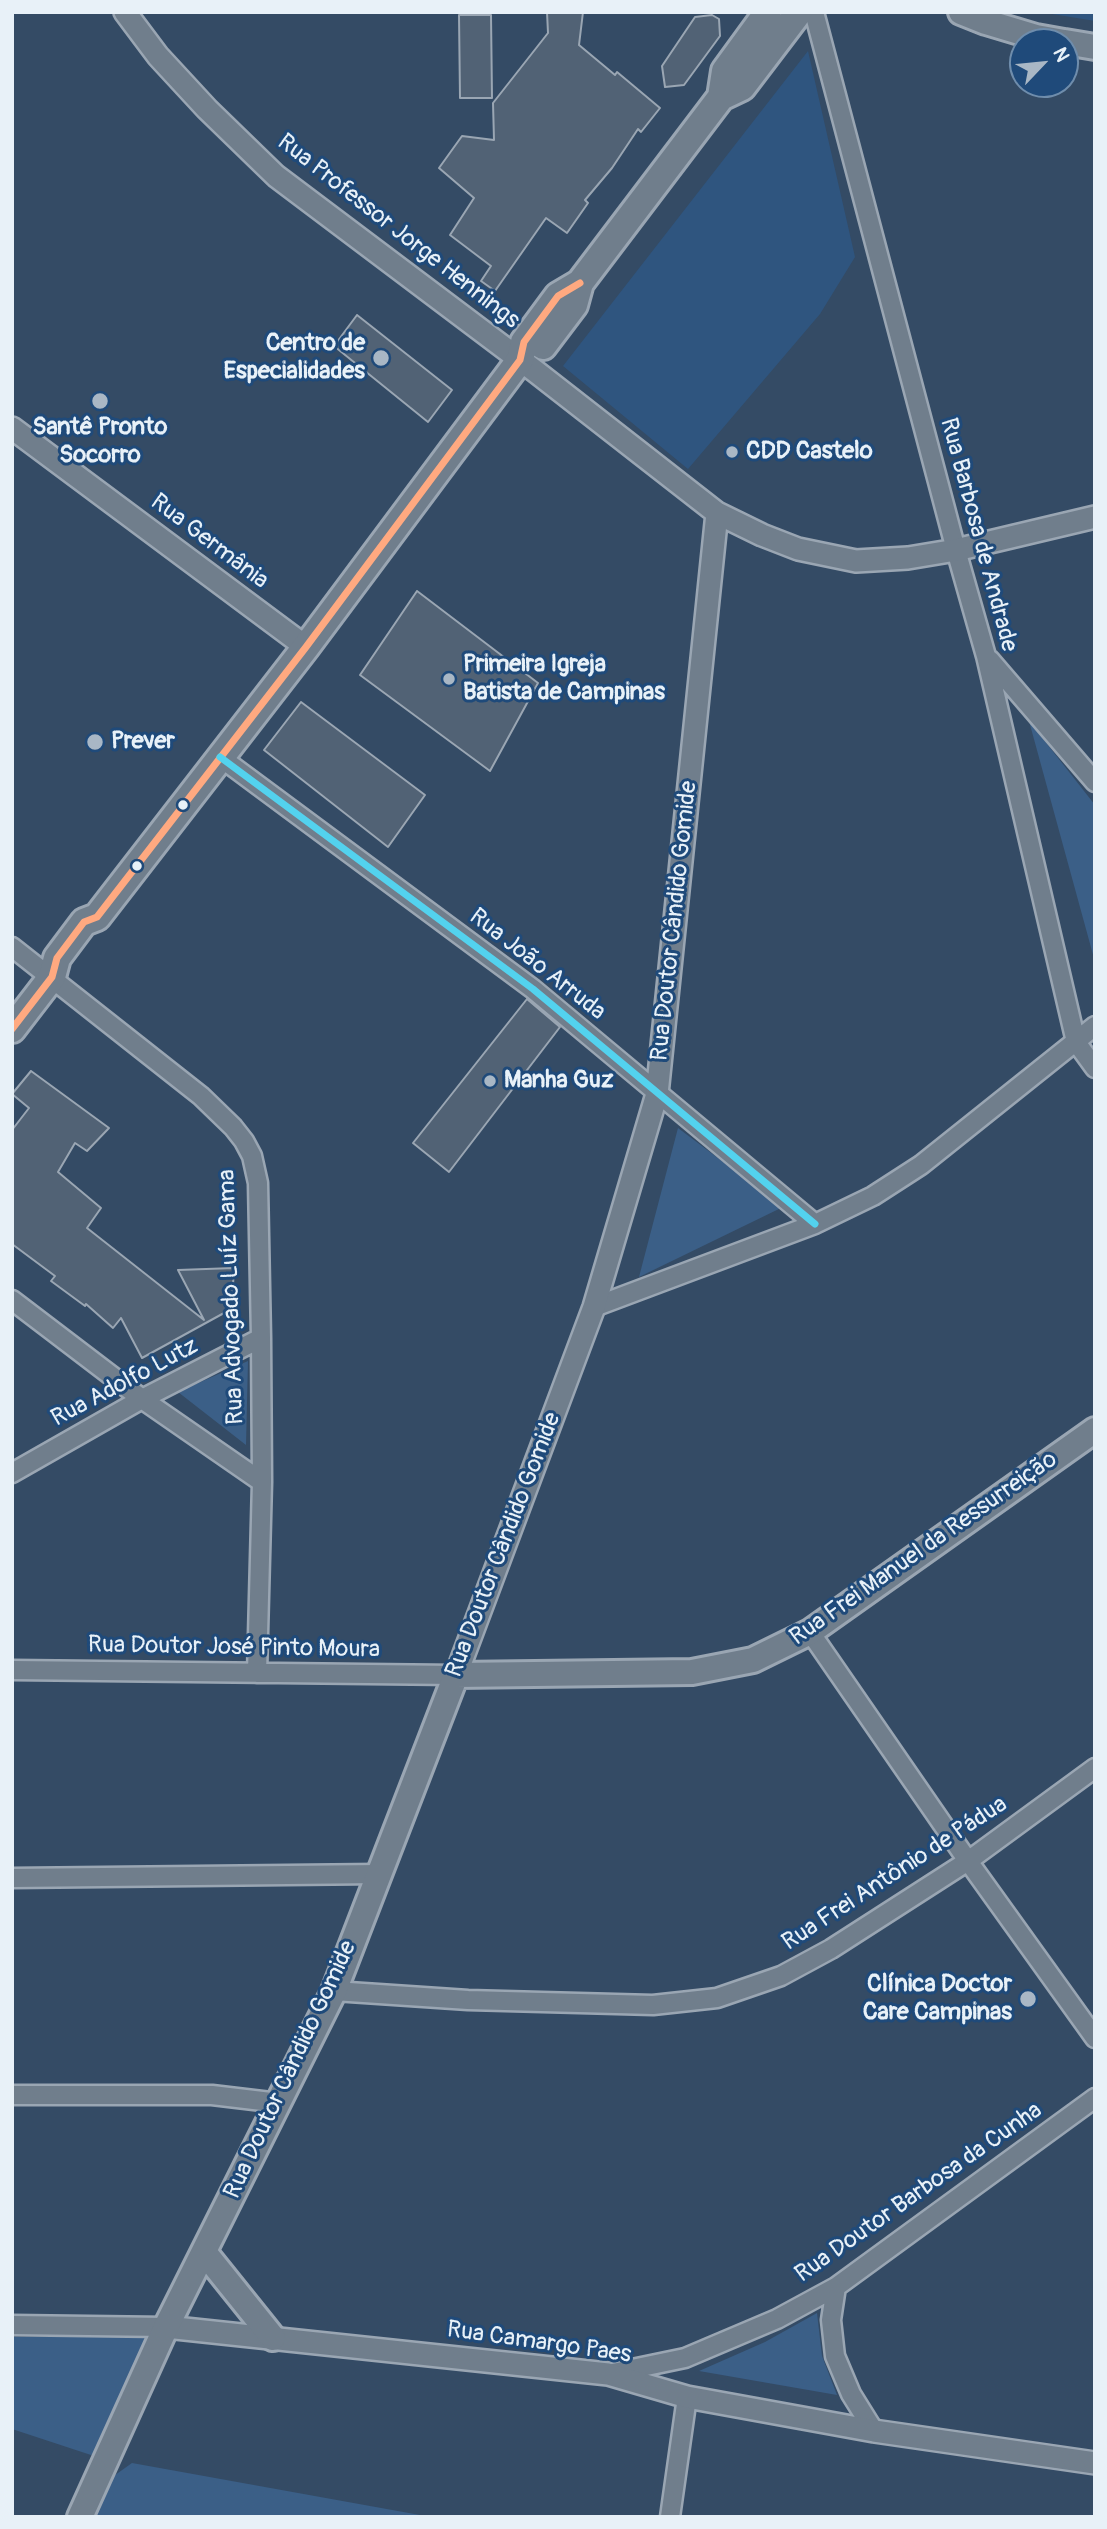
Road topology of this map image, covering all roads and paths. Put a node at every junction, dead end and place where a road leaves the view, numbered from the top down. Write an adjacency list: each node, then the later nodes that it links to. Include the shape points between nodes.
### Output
1 (125, 12): 8 (street, Rua Professor Jorge Hennings, via 198,100 276,176)
2 (768, 12): 7 (main road, via 725,71)
3 (799, 12): 7 (main road, via 742,87)
4 (814, 12): 12 (street, Rua Barbosa de Andrade)
5 (961, 12): 6 (main road)
6 (1009, 28)
7 (721, 97): 8 (main road, via 580,283 574,305 538,352)
8 (520, 360): 10 (street, Rua Professor Jorge Hennings); 13 (main road)
9 (12, 428): 13 (street, Rua Germânia)
10 (717, 513): 12 (street, Rua Professor Jorge Hennings, via 798,550 856,561); 23 (street, Rua Doutor Cândido Gomide)
11 (1095, 517): 12 (street, Rua Professor Jorge Hennings)
12 (956, 550): 14 (street, Rua Barbosa de Andrade)
13 (306, 647): 15 (main road)
14 (986, 656): 16 (street); 21 (street, Rua Barbosa de Andrade)
15 (220, 757): 18 (main road, via 97,917 98,932 68,969); 23 (street, Rua João Arruda, via 533,989)
16 (1095, 782)
17 (12, 947): 18 (street, Rua Advogado Luíz Gama)
18 (52, 977): 20 (main road); 27 (street, Rua Advogado Luíz Gama, via 201,1096 244,1141 258,1183)
19 (1095, 1026): 21 (street)
20 (12, 1029)
21 (1076, 1042): 22 (street, Rua Barbosa de Andrade); 24 (street, via 921,1165 873,1196)
22 (1095, 1068)
23 (657, 1094): 24 (street, Rua João Arruda); 26 (street, Rua Doutor Cândido Gomide)
24 (815, 1224): 26 (street)
25 (12, 1300): 28 (street)
26 (594, 1307): 35 (street, Rua Doutor Cândido Gomide)
27 (261, 1338): 28 (street, Rua Adolfo Lutz); 31 (street, Rua Advogado Luíz Gama)
28 (142, 1399): 30 (street, Rua Adolfo Lutz); 31 (street)
29 (1095, 1430): 32 (main road, Rua Frei Manuel da Ressurreição)
30 (12, 1473)
31 (262, 1482): 34 (street, Rua Advogado Luíz Gama)
32 (810, 1632): 35 (main road, Rua Frei Manuel da Ressurreição, via 753,1660 692,1672); 37 (street)
33 (12, 1670): 34 (street, Rua Doutor José Pinto Moura)
34 (257, 1673): 35 (street, Rua Doutor José Pinto Moura)
35 (456, 1675): 38 (main road, Rua Doutor Cândido Gomide)
36 (1095, 1768): 37 (street, Rua Frei Antônio de Pádua)
37 (968, 1861): 40 (street, Rua Frei Antônio de Pádua, via 831,1950 781,1976 717,1998 653,2005); 41 (street)
38 (379, 1874): 39 (street); 40 (main road, Rua Doutor Cândido Gomide)
39 (12, 1878)
40 (334, 1991): 44 (main road, Rua Doutor Cândido Gomide)
41 (1095, 2038)
42 (12, 2095): 44 (street, via 212,2095)
43 (1095, 2098): 46 (street, Rua Doutor Barbosa da Cunha)
44 (279, 2103): 45 (main road, Rua Doutor Cândido Gomide)
45 (204, 2252): 48 (main road, Rua Doutor Cândido Gomide); 49 (main road)
46 (836, 2287): 50 (street, Rua Doutor Barbosa da Cunha, via 777,2319 685,2358); 52 (street, via 831,2320 835,2356)
47 (12, 2325): 48 (street, Rua Camargo Paes)
48 (166, 2327): 49 (street, Rua Camargo Paes); 54 (main road, Rua Doutor Cândido Gomide)
49 (272, 2338): 50 (street, Rua Camargo Paes)
50 (608, 2374): 51 (street, Rua Camargo Paes)
51 (687, 2397): 52 (street, Rua Camargo Paes); 55 (street)
52 (874, 2431): 53 (street, Rua Camargo Paes)
53 (1095, 2463)
54 (80, 2517)
55 (670, 2517)

